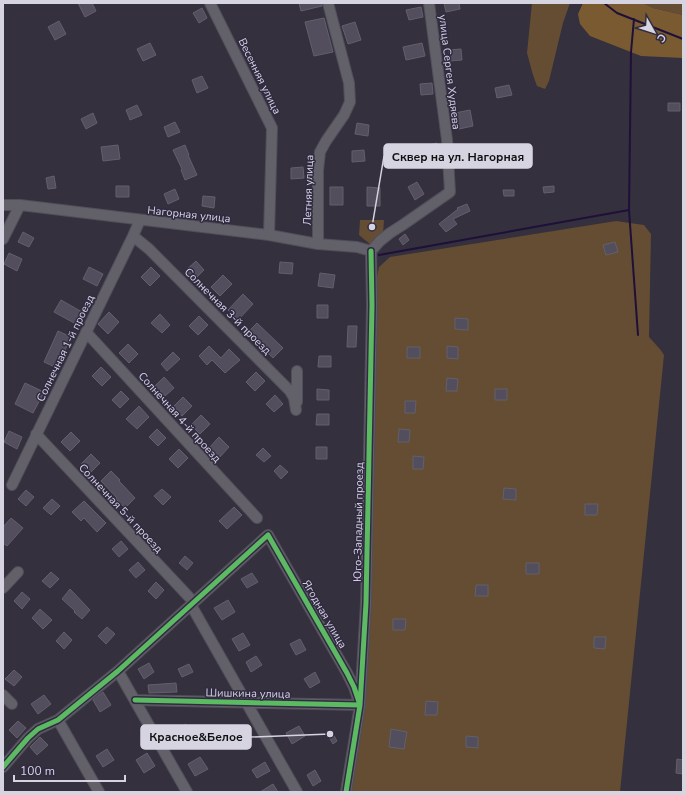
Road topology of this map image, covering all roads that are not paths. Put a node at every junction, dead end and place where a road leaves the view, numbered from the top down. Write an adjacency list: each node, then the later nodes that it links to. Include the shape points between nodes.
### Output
1 (210, 3): 7 (street, Весенняя улица, via 272,128)
2 (328, 3): 10 (street, Летняя улица, via 349,83 350,102 320,152)
3 (429, 3): 11 (street, улица Сергея Худяева, via 443,103 450,192 390,233)
4 (3, 205): 5 (street, Нагорная улица)
5 (20, 205): 6 (street, Нагорная улица); 9 (street)
6 (140, 220): 7 (street, Нагорная улица); 8 (street, Солнечная 1-й проезд)
7 (269, 235): 10 (street, Нагорная улица)
8 (133, 236): 12 (street, Солнечная 1-й проезд); 13 (street, Солнечная 3-й проезд, via 149,249 290,392 296,410)
9 (3, 239)
10 (318, 244): 11 (street, Нагорная улица, via 357,247)
11 (371, 251): 25 (street, Юго-Западный проезд, via 366,603)
12 (86, 332): 14 (street, Солнечная 1-й проезд); 16 (street, Солнечная 4-й проезд)
13 (297, 371)
14 (36, 434): 15 (street, Солнечная 1-й проезд); 19 (street, Солнечная 5-й проезд)
15 (12, 485)
16 (256, 518)
17 (18, 572): 18 (street)
18 (3, 588)
19 (190, 601): 20 (street); 23 (street, Солнечная 5-й проезд); 25 (street, Ягодная улица, via 268,535 347,673)
20 (118, 671): 22 (street); 26 (street)
21 (3, 695): 24 (street)
22 (135, 700): 23 (street, Шишкина улица); 29 (street)
23 (246, 703): 25 (street, Шишкина улица); 30 (street, Солнечная 5-й проезд)
24 (12, 704)
25 (360, 705): 31 (street, Юго-Западный проезд)
26 (58, 720): 27 (street, via 38,729); 28 (street)
27 (3, 767)
28 (99, 792)
29 (187, 792)
30 (297, 792)
31 (346, 792)

